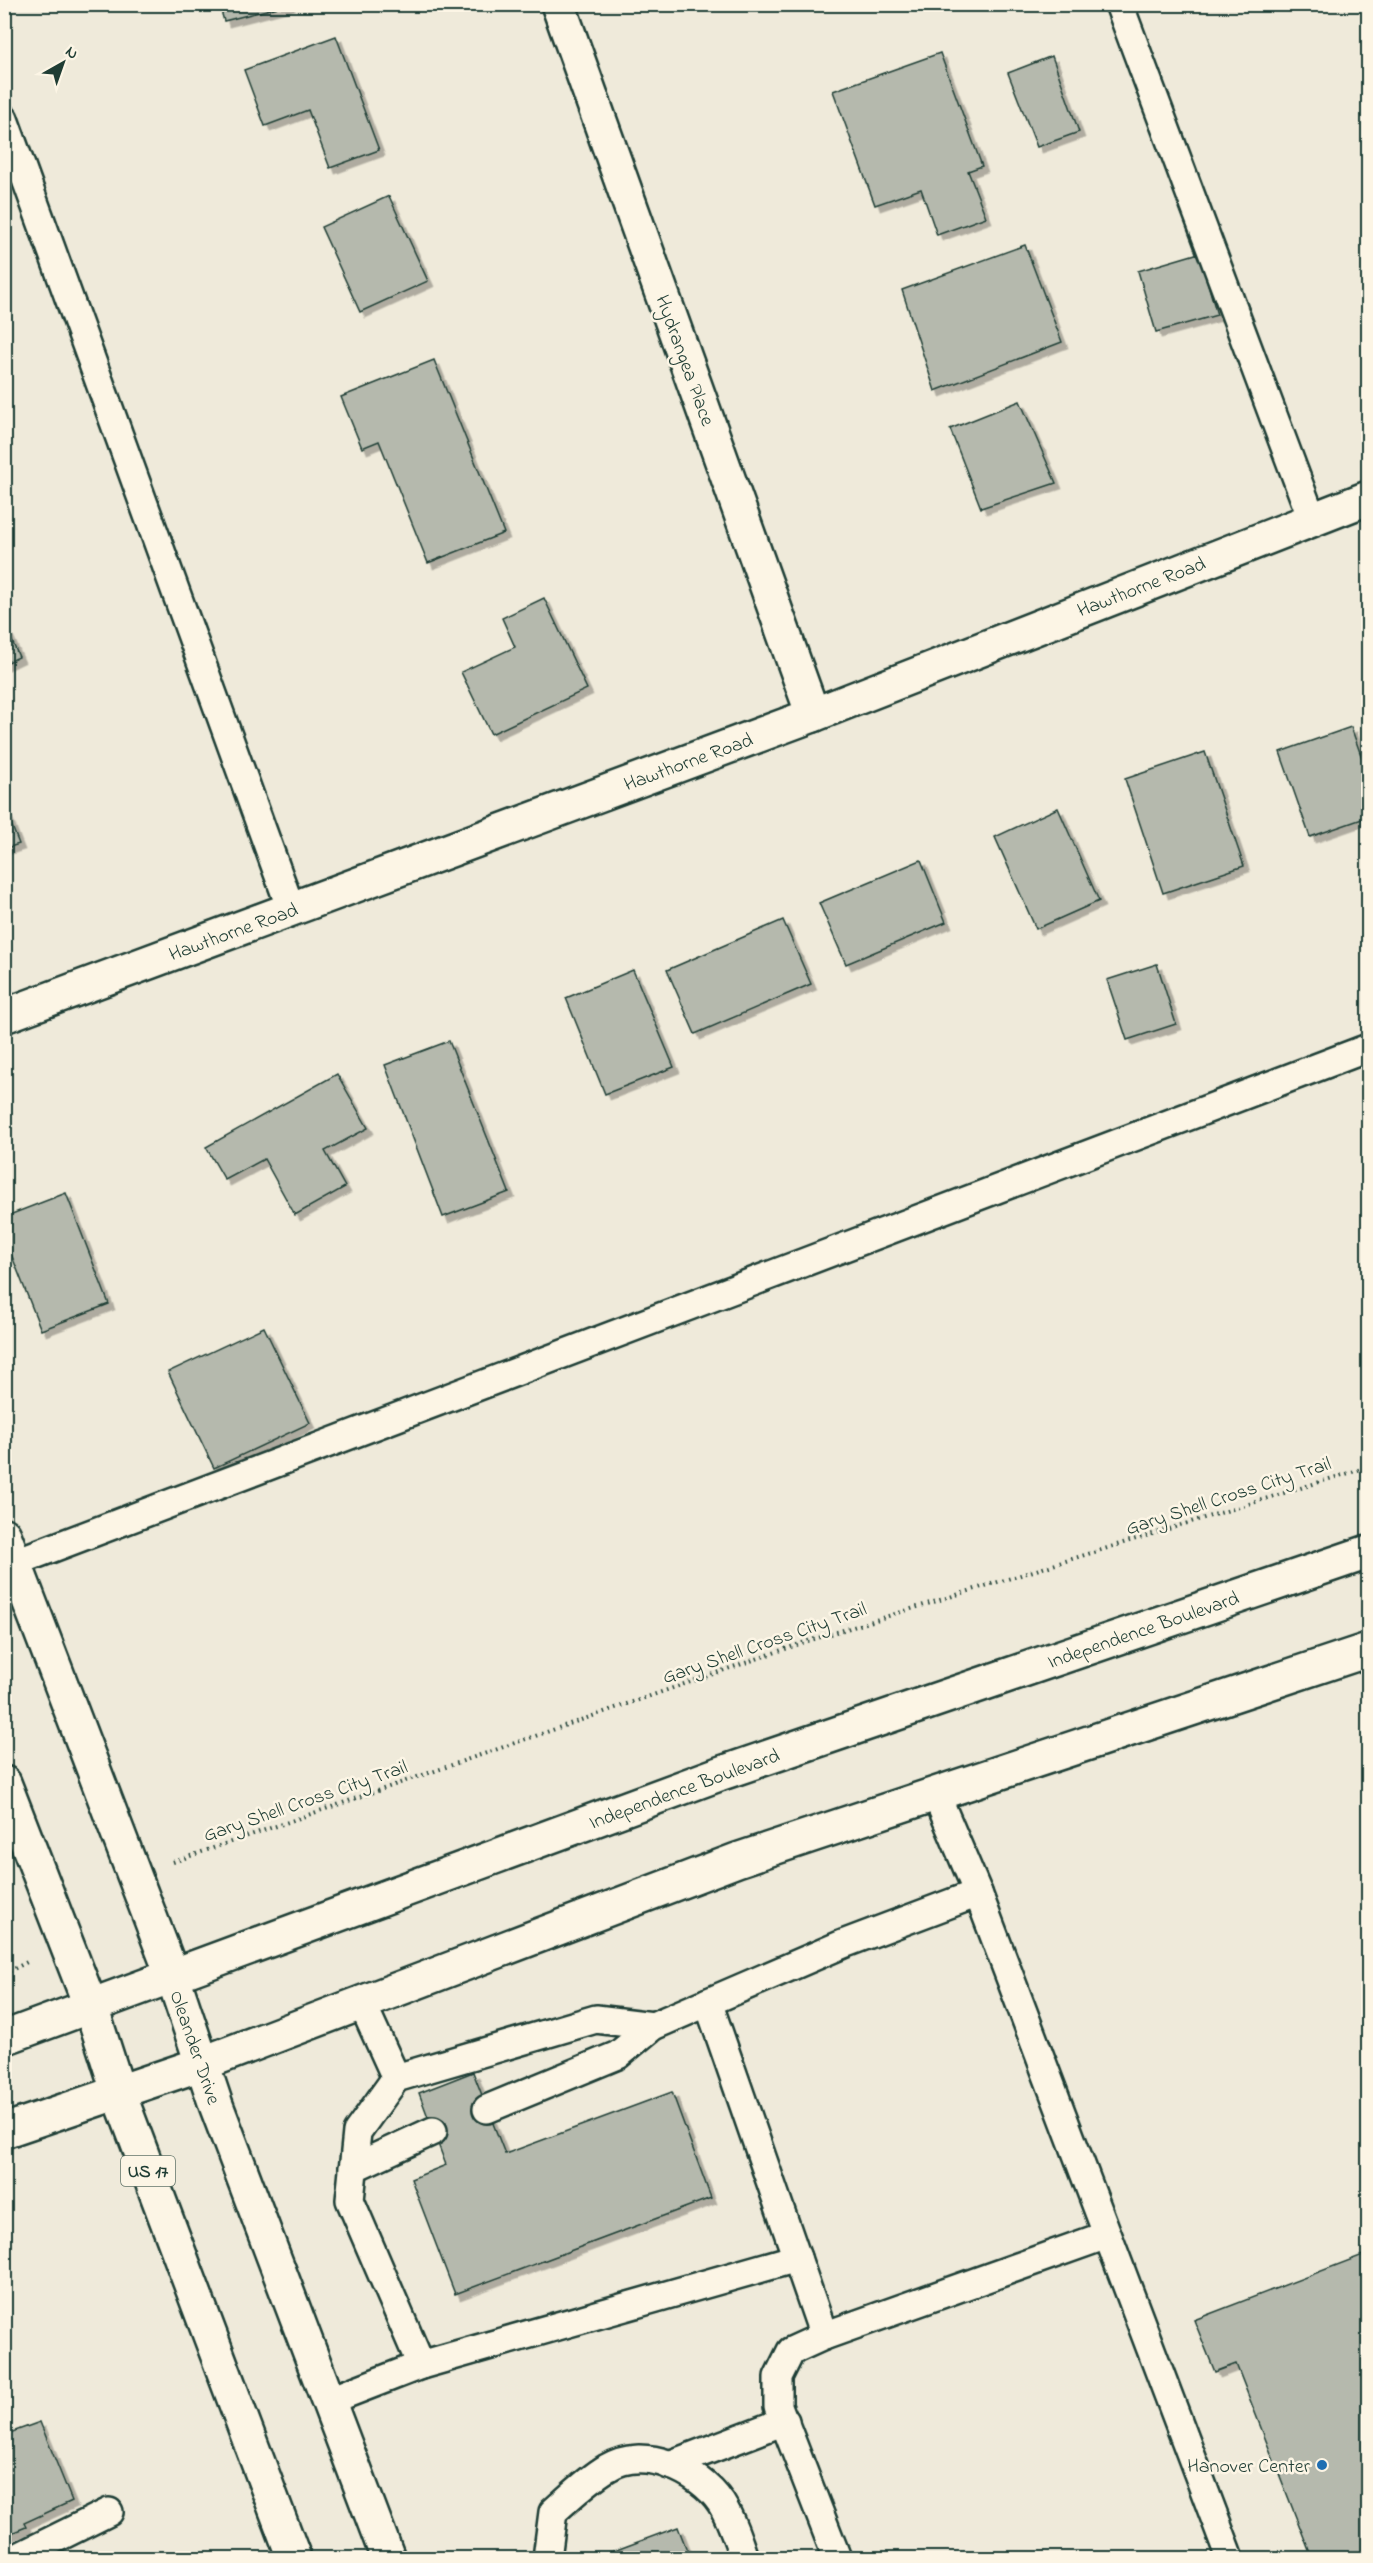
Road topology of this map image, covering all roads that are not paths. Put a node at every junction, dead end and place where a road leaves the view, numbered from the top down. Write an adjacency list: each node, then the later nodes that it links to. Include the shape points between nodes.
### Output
1 (558, 4): 6 (main road, Hydrangea Place)
2 (1119, 4): 5 (lane)
3 (4, 118): 7 (lane)
4 (1368, 498): 5 (main road, Hawthorne Road)
5 (1312, 519): 6 (main road, Hawthorne Road)
6 (813, 715): 7 (main road, Hawthorne Road)
7 (291, 909): 8 (main road, Hawthorne Road)
8 (4, 1016)
9 (1368, 1048): 10 (lane)
10 (10, 1549): 16 (main road, Oleander Drive)
11 (1368, 1552): 16 (main road, Independence Boulevard, via 719,1774)
12 (1368, 1650): 14 (main road)
13 (4, 1783): 19 (main road, US 17)
14 (936, 1794): 15 (lane); 18 (main road, via 737,1860)
15 (978, 1893): 17 (lane, via 843,1944); 29 (lane)
16 (173, 1977): 19 (main road, Independence Boulevard); 22 (main road, Oleander Drive)
17 (708, 2002): 20 (lane); 30 (lane)
18 (362, 2003): 22 (main road); 23 (lane)
19 (91, 2007): 21 (main road, Independence Boulevard); 24 (main road, US 17)
20 (653, 2026): 23 (lane, via 596,2019); 25 (lane, via 618,2055)
21 (4, 2038)
22 (201, 2064): 24 (main road); 33 (main road, Oleander Drive)
23 (396, 2078): 28 (lane, via 357,2132)
24 (118, 2091): 26 (main road); 38 (main road, US 17)
25 (488, 2109)
26 (4, 2131)
27 (433, 2131): 28 (lane)
28 (353, 2168): 32 (lane, via 350,2200)
29 (1107, 2235): 31 (lane); 43 (lane)
30 (797, 2258): 31 (lane); 32 (lane)
31 (824, 2336): 34 (lane, via 791,2351 778,2377 778,2406)
32 (421, 2365): 33 (lane)
33 (328, 2401): 39 (main road, Oleander Drive)
34 (784, 2421): 35 (lane); 42 (lane)
35 (669, 2465): 40 (lane, via 659,2460 634,2459 608,2466 553,2512); 41 (lane, via 700,2480 720,2502)
36 (109, 2511): 37 (lane)
37 (16, 2559)
38 (294, 2559)
39 (388, 2559)
40 (547, 2559)
41 (744, 2559)
42 (837, 2559)
43 (1230, 2559)

